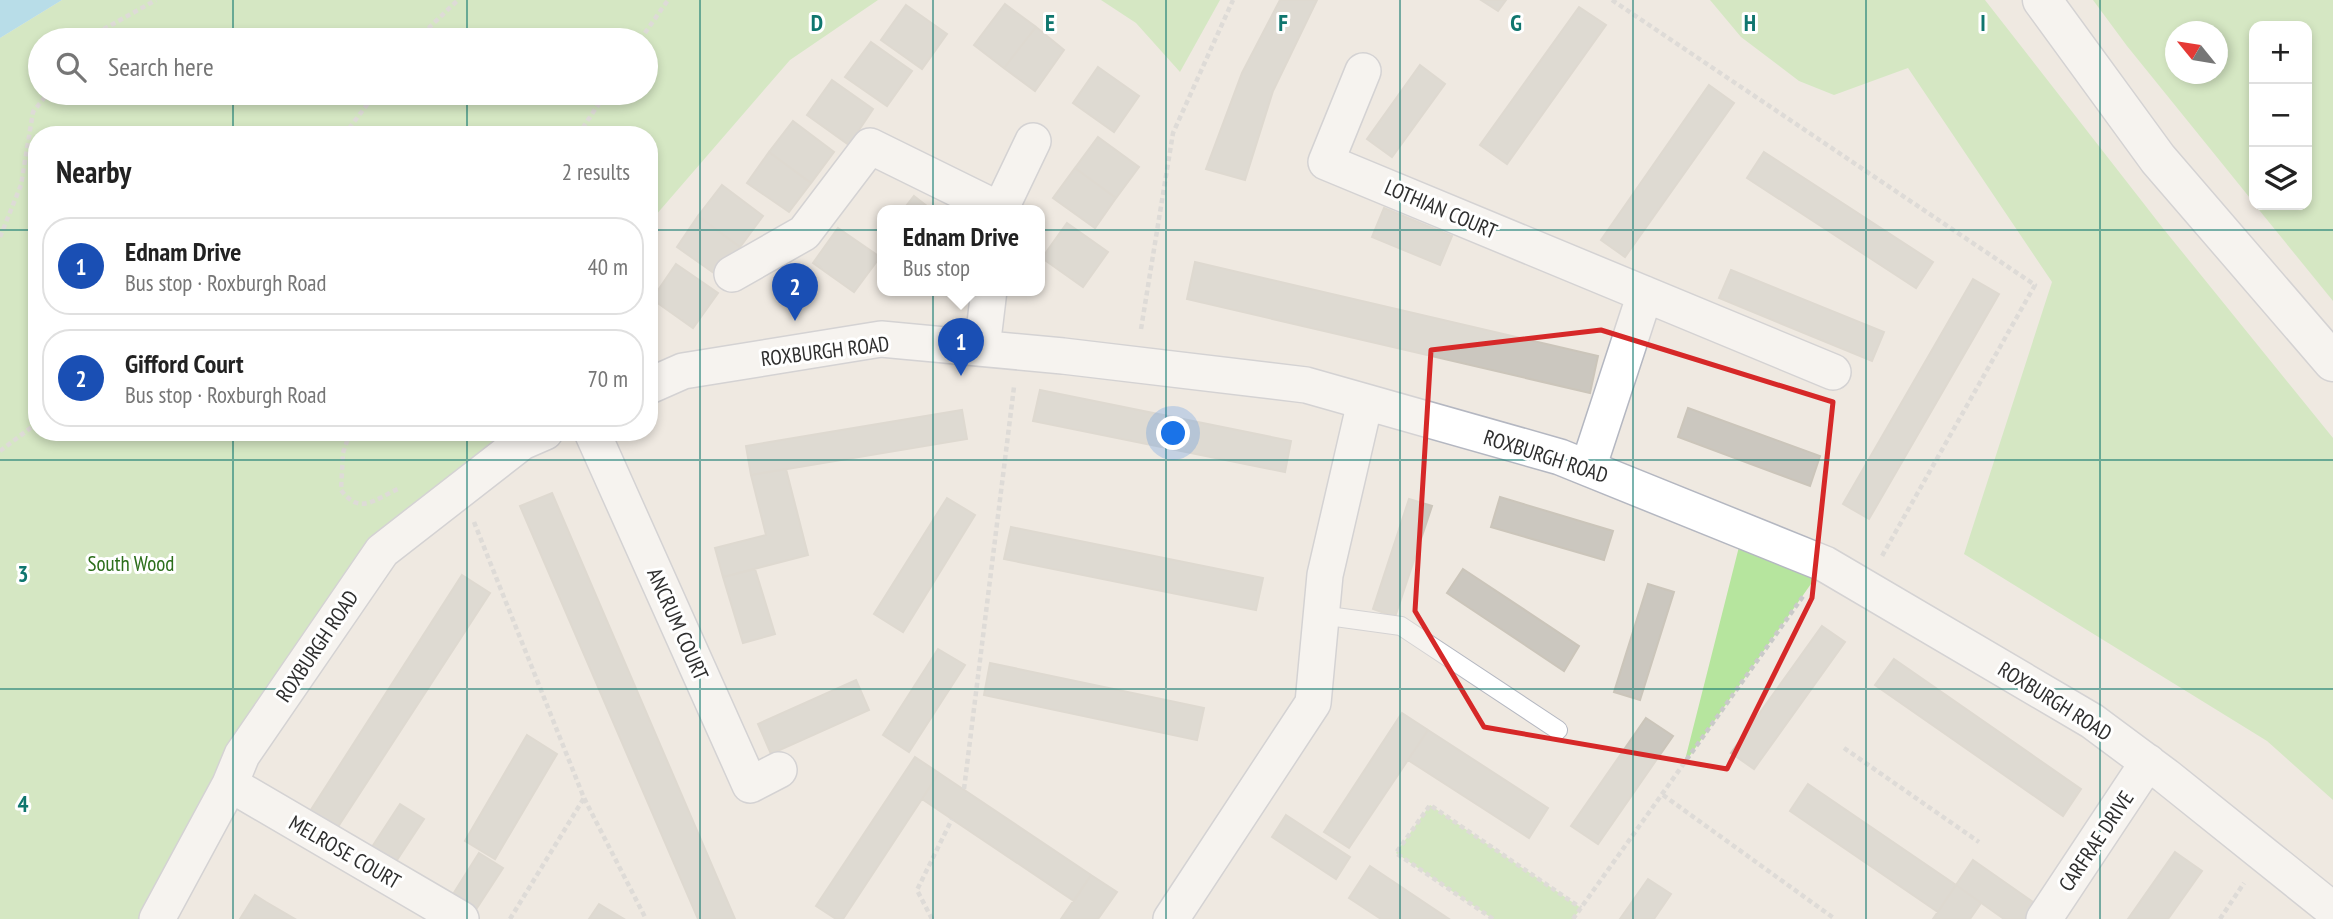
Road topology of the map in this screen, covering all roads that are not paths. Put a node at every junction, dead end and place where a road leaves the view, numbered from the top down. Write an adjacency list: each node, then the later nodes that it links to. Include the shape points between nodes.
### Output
1 (2042, 0): 10 (main road, via 2158,159)
2 (1363, 71): 7 (street, LOTHIAN COURT, via 1326,162)
3 (1032, 141): 5 (street)
4 (990, 205): 6 (street, via 870,146 804,233)
5 (1002, 205)
6 (732, 274)
7 (1645, 294): 11 (street, LOTHIAN COURT); 16 (street)
8 (988, 296): 9 (street)
9 (982, 348): 12 (street, ROXBURGH ROAD, via 881,339 683,371); 13 (street, ROXBURGH ROAD, via 1306,385)
10 (2333, 362)
11 (1833, 372)
12 (658, 382)
13 (1365, 402): 16 (street, ROXBURGH ROAD); 17 (street, via 1325,575)
14 (524, 441): 21 (street, ROXBURGH ROAD, via 382,551 242,755)
15 (596, 441): 20 (street, ANCRUM COURT, via 750,785)
16 (1588, 468): 19 (street, ROXBURGH ROAD, via 1825,564 2092,721)
17 (1321, 615): 18 (lane, via 1401,626); 25 (street, via 1313,703)
18 (1558, 730)
19 (2148, 762): 22 (street, ROXBURGH ROAD); 26 (street, CARFRAE DRIVE)
20 (779, 770)
21 (230, 784): 23 (street, ROXBURGH ROAD); 24 (street, MELROSE COURT)
22 (2333, 910)
23 (157, 919)
24 (461, 919)
25 (1171, 919)
26 (2044, 919)

